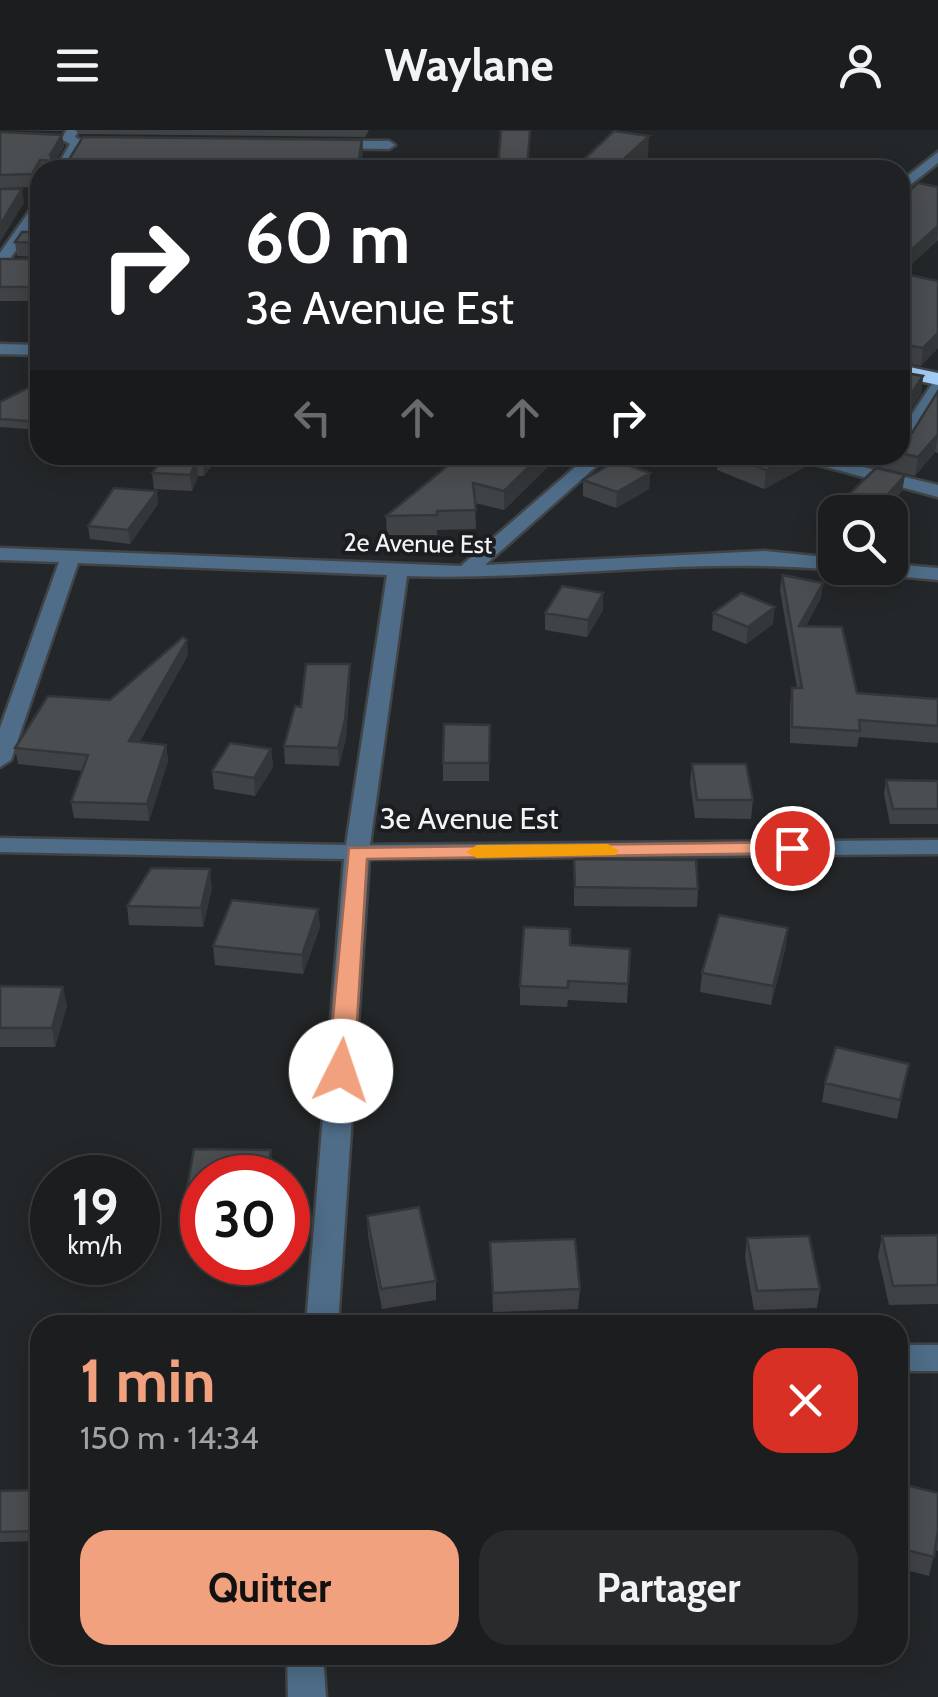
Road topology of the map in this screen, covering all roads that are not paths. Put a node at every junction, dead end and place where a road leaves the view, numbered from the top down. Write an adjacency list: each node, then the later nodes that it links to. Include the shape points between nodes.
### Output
1 (73, 137): 2 (street); 3 (street)
2 (50, 138)
3 (98, 142)
4 (311, 144): 5 (street)
5 (389, 144)
6 (938, 156): 7 (street)
7 (910, 180)
8 (30, 220): 9 (street)
9 (0, 264): 10 (highway)
10 (27, 265)
11 (0, 349): 12 (street)
12 (30, 350)
13 (910, 373): 14 (highway)
14 (938, 378)
15 (938, 388): 16 (street)
16 (910, 430)
17 (589, 465): 27 (street)
18 (838, 465): 20 (street)
19 (886, 465): 20 (street)
20 (880, 474): 21 (street)
21 (938, 491)
22 (0, 554): 23 (street, 2e Avenue Est)
23 (71, 555): 25 (street, 2e Avenue Est); 29 (street)
24 (818, 562): 27 (street, 2e Avenue Est, via 765,556)
25 (398, 569): 27 (street, 2e Avenue Est); 32 (street)
26 (908, 571): 28 (street)
27 (466, 572)
28 (938, 574)
29 (0, 760)
30 (0, 844): 32 (street, 3e Avenue Est)
31 (938, 846): 32 (street, 3e Avenue Est)
32 (357, 852): 33 (street)
33 (323, 1315)
34 (908, 1358): 35 (street)
35 (938, 1358)
36 (305, 1665): 37 (street)
37 (307, 1697)

